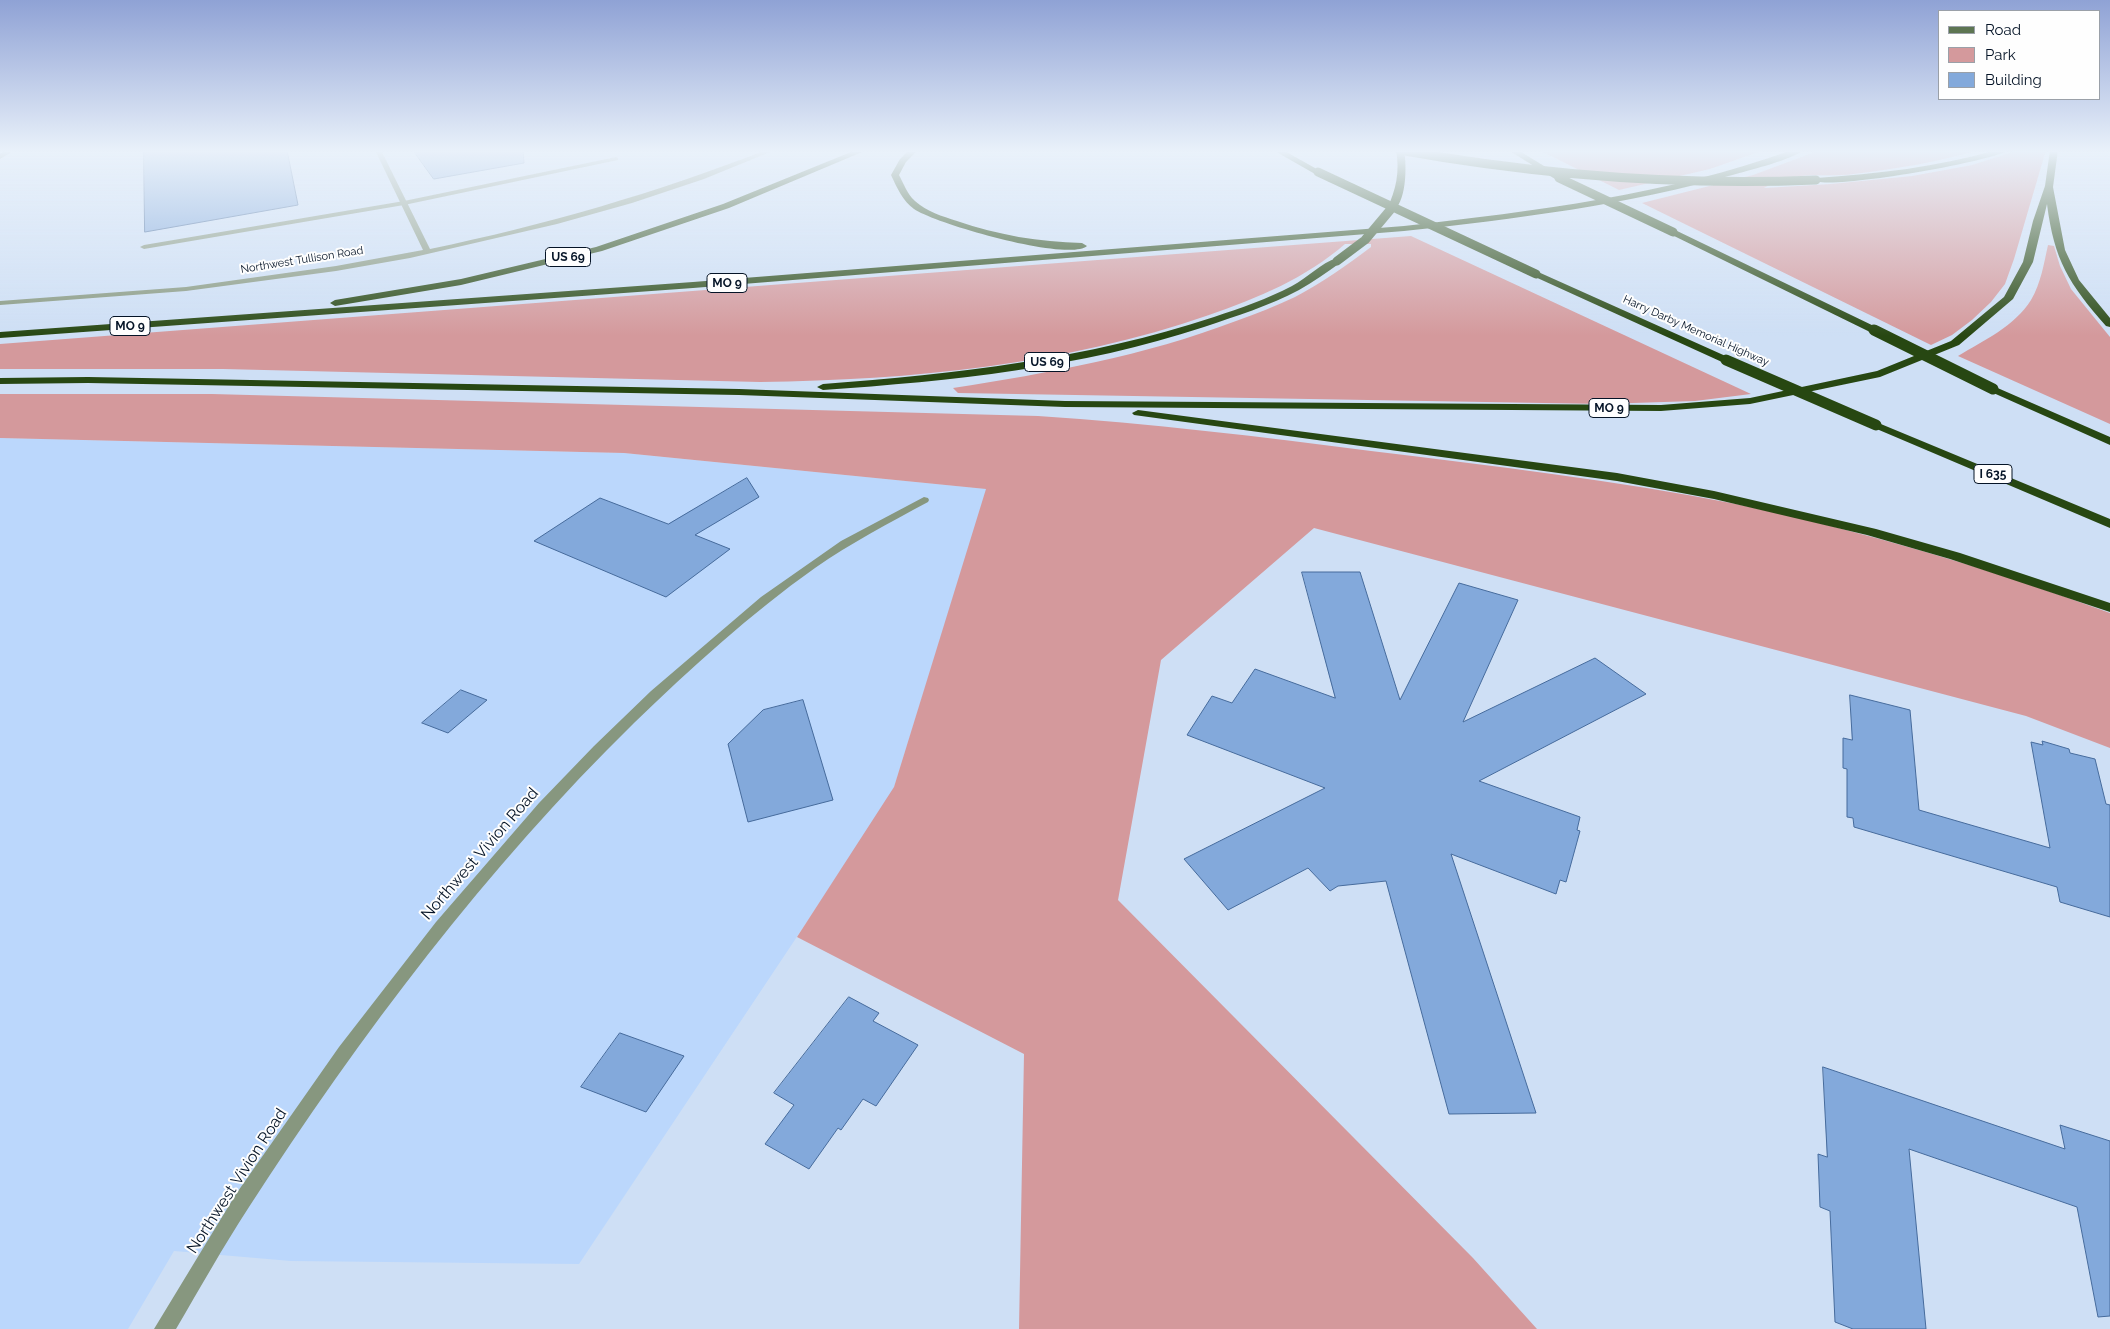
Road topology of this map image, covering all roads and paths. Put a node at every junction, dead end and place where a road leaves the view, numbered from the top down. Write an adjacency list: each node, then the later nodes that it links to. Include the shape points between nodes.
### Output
1 (352, 212): 13 (street)
2 (408, 212): 14 (street)
3 (595, 212): 14 (street, Northwest Tullison Road, via 517,233)
4 (708, 212): 16 (highway, US 69, via 599,249 461,282)
5 (924, 212): 12 (highway, via 980,233 1051,246)
6 (1388, 212): 20 (highway, US 69, bridge, via 1364,240 1337,262 1295,288 1187,330 1114,350 998,371 913,381)
7 (1404, 212): 24 (highway, Harry Darby Memorial Highway / I 635, bridge, via 1726,360)
8 (1537, 212): 12 (highway, MO 9, via 1345,234)
9 (1631, 212): 22 (highway, bridge, via 1993,389)
10 (2040, 212): 21 (highway, MO 9, via 2028,262 2008,300 1955,342 1880,374 1750,400 1661,408)
11 (2053, 212): 17 (highway, via 2060,251 2072,276)
12 (1194, 245): 16 (highway, MO 9)
13 (144, 248)
14 (427, 251): 15 (street, Northwest Tullison Road, via 287,276 184,289)
15 (0, 303)
16 (260, 317): 18 (highway, MO 9)
17 (2110, 324)
18 (0, 335)
19 (0, 381): 20 (highway, MO 9)
20 (739, 392): 21 (highway, MO 9)
21 (1065, 404): 25 (highway, via 1607,476 1714,495 1871,532)
22 (2110, 441)
23 (924, 500): 26 (street, Northwest Vivion Road, via 834,550 764,602 691,662 620,727 533,816 447,916 354,1037 253,1185)
24 (2110, 524)
25 (2110, 608)
26 (164, 1329)

